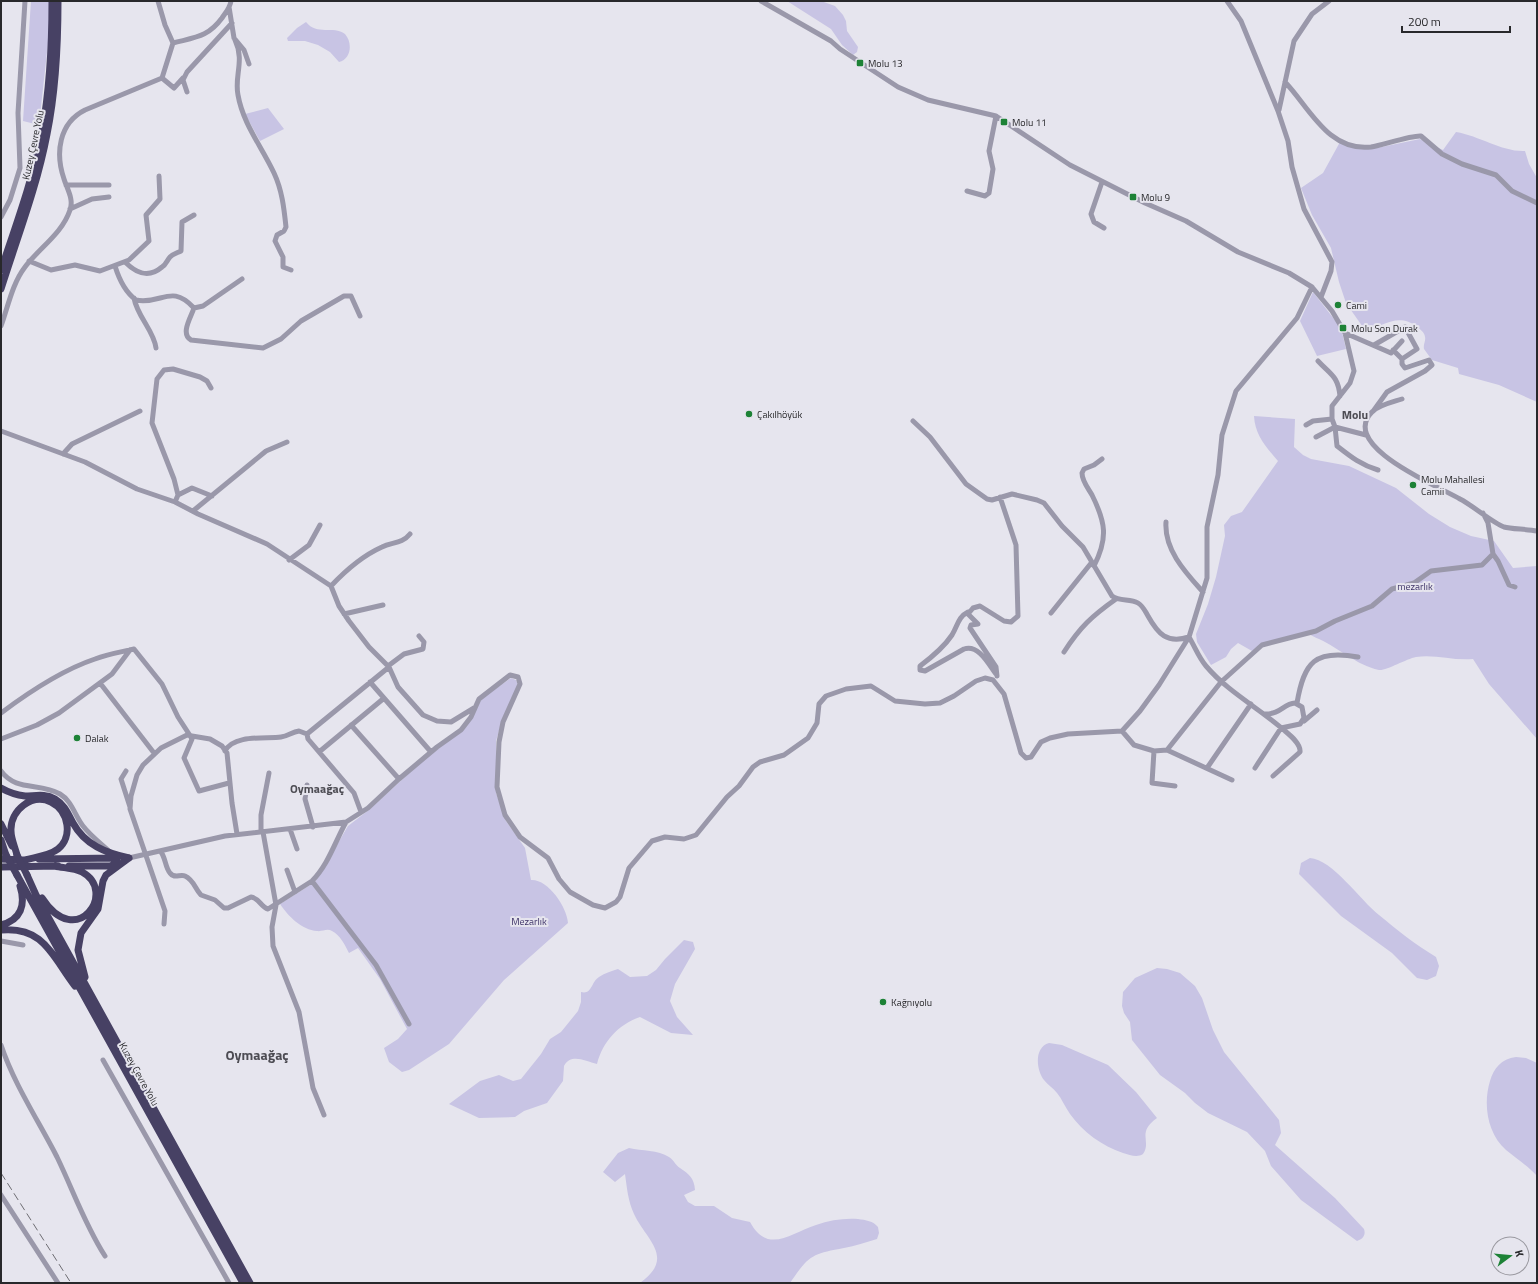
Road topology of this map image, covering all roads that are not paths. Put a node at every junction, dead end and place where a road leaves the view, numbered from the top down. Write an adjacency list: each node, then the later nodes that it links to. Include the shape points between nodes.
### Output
1 (25, 1): 29 (street, via 18,113 20,168 10,200)
2 (52, 1): 34 (highway, Kuzey Çevre Yolu, via 51,64 42,134 27,192)
3 (58, 1): 38 (highway, Kuzey Çevre Yolu, via 57,65 47,135 33,193)
4 (158, 1): 12 (street)
5 (231, 1): 9 (street)
6 (761, 1): 19 (street, via 831,42 898,87 928,100)
7 (1227, 1): 18 (street, via 1241,21)
8 (1329, 1): 16 (street, via 1312,14 1299,31 1294,41)
9 (229, 8): 10 (street); 12 (street, via 210,32)
10 (232, 23): 11 (street); 15 (street)
11 (235, 40): 13 (street, via 244,50); 35 (street, via 240,60 238,98 246,122 271,166 282,195 286,227 277,235 275,241 283,257 283,267)
12 (173, 43): 14 (street)
13 (249, 64)
14 (162, 78): 15 (street, via 174,88); 22 (street, via 99,102 73,118 62,135 59,148)
15 (183, 78): 17 (street)
16 (1285, 82): 18 (street); 26 (street, via 1312,118 1339,140 1353,146 1368,147 1421,136 1442,154 1462,164 1496,175 1512,191)
17 (188, 92)
18 (1278, 111): 39 (street, via 1288,140 1292,167 1304,209 1332,262)
19 (996, 116): 21 (street, via 1070,165); 24 (street, via 989,152 993,169 989,193 984,196)
20 (159, 176): 32 (street, via 160,199 145,217 149,242)
21 (1102, 182): 30 (street, via 1091,214 1094,222); 37 (street, via 1186,221 1238,252 1288,273)
22 (66, 185): 23 (street); 27 (street, via 71,196)
23 (109, 185)
24 (967, 191)
25 (109, 197): 27 (street, via 92,199)
26 (1537, 203)
27 (70, 209): 31 (street, via 53,237)
28 (194, 215): 32 (street, via 182,223 181,251 171,256 162,268 140,273)
29 (1, 216)
30 (1104, 228)
31 (29, 261): 33 (street, via 51,270 76,265 100,271); 43 (street, via 15,284)
32 (125, 262): 33 (street)
33 (115, 266): 40 (street, via 124,286)
34 (1, 270)
35 (291, 270)
36 (242, 279): 41 (street, via 203,306)
37 (1312, 287): 39 (street); 82 (street, via 1297,318 1236,391 1222,435 1218,475 1207,527 1208,567)
38 (1, 289)
39 (1321, 297): 44 (street)
40 (134, 298): 41 (street, via 141,300 178,295 185,298); 47 (street)
41 (194, 308): 42 (street, via 185,332 189,339 262,348 281,339 301,321 344,296 350,296)
42 (360, 316)
43 (1, 326)
44 (1346, 333): 46 (street); 52 (street, via 1354,371 1350,383)
45 (1402, 341): 48 (street)
46 (1374, 345): 48 (street, via 1390,353); 49 (street, via 1405,327 1417,349)
47 (156, 348)
48 (1393, 350): 49 (street)
49 (1402, 359): 54 (street, via 1405,368 1429,360 1432,365 1387,392)
50 (1318, 361): 52 (street, via 1334,376 1339,384)
51 (211, 388): 67 (street, via 202,378 173,368 164,370 157,379 152,427)
52 (1340, 396): 56 (street, via 1332,406)
53 (1402, 399): 54 (street)
54 (1373, 410): 61 (street, via 1364,426)
55 (140, 411): 64 (street, via 72,444)
56 (1332, 419): 58 (street, via 1313,421); 59 (street)
57 (913, 421): 69 (street, via 930,437 966,484 987,499 992,500)
58 (1306, 425)
59 (1335, 427): 61 (street); 62 (street); 66 (street, via 1337,446 1351,459)
60 (1, 431): 64 (street)
61 (1366, 435): 72 (street, via 1402,468)
62 (1316, 437)
63 (286, 442): 68 (street, via 266,451)
64 (63, 454): 70 (street, via 94,466 137,490)
65 (1102, 459): 79 (street, via 1084,469 1082,473 1101,514 1104,529 1103,545)
66 (1378, 470)
67 (178, 495): 68 (street, via 192,488); 70 (street)
68 (212, 496): 71 (street)
69 (1000, 496): 79 (street, via 1014,494 1042,502 1079,542); 85 (street, via 1016,545 1018,616 1014,621 1008,622 983,607 976,606)
70 (175, 502): 71 (street)
71 (193, 511): 78 (street, via 267,544)
72 (1483, 513): 75 (street, via 1504,527); 77 (street, via 1491,535)
73 (1166, 522): 82 (street, via 1167,536 1175,556)
74 (320, 525): 78 (street, via 310,545)
75 (1537, 531)
76 (410, 534): 80 (street, via 402,541 382,546 359,560)
77 (1493, 554): 81 (street, via 1509,585); 96 (street, via 1482,565 1431,571 1414,583 1392,589 1372,606 1316,631 1262,645)
78 (289, 560): 80 (street)
79 (1093, 564): 83 (street, via 1110,594); 87 (street)
80 (331, 586): 86 (street)
81 (1515, 587)
82 (1203, 592): 89 (street)
83 (1116, 599): 89 (street, via 1138,603 1166,637 1176,640); 91 (street, via 1077,632)
84 (383, 605): 86 (street)
85 (968, 612): 94 (street, via 978,625 972,624 970,628 996,667); 94 (street, via 961,616 953,634 933,657 920,666 920,670 925,671 964,649 971,648 977,651)
86 (344, 614): 93 (street, via 369,647)
87 (1051, 614)
88 (419, 636): 93 (street, via 424,642 423,649 404,654)
89 (1189, 637): 96 (street, via 1205,665); 109 (street, via 1149,698)
90 (130, 650): 97 (street, via 117,669); 104 (street, via 83,664 42,685); 111 (street, via 134,649 162,684 178,717)
91 (1064, 652)
92 (1358, 657): 100 (street, via 1342,654 1313,661 1303,677)
93 (388, 666): 95 (street); 102 (street, via 400,689 422,714 430,719 451,722)
94 (997, 676): 98 (street)
95 (370, 682): 99 (street); 110 (street)
96 (1221, 682): 101 (street); 114 (street)
97 (100, 683): 112 (street, via 52,717); 118 (street)
98 (1000, 687): 102 (street, via 989,678 980,678 954,696 940,702 925,704 895,700 871,686 846,688 826,696 819,704 817,723 808,738 784,754 753,766 739,786 696,834 684,839 665,837 652,841 630,868 620,897 605,908 593,905 570,892 548,858 520,837 505,815 497,787 499,742 503,722 520,686 519,679 516,675 508,676 479,699); 109 (street, via 1009,708 1021,753 1025,758 1032,757 1041,742 1050,738 1068,734)
99 (384, 699): 107 (street); 117 (street)
100 (1297, 703): 105 (street, via 1289,704 1278,712); 106 (street, via 1302,707)
101 (1251, 704): 105 (street); 119 (street)
102 (476, 706): 117 (street, via 461,730)
103 (1317, 710): 106 (street)
104 (1, 713)
105 (1265, 714): 108 (street)
106 (1304, 721): 108 (street)
107 (351, 725): 116 (street); 125 (street)
108 (1281, 728): 120 (street); 124 (street, via 1292,737 1300,751)
109 (1122, 731): 115 (street, via 1134,745)
110 (307, 734): 113 (street, via 300,730 281,737 248,738 232,744); 116 (street)
111 (191, 735): 113 (street, via 210,739); 118 (street); 127 (street, via 184,758 199,791)
112 (1, 739)
113 (225, 750): 127 (street)
114 (1167, 750): 115 (street); 119 (street)
115 (1154, 751): 129 (street, via 1152,783)
116 (319, 752): 132 (street, via 354,793)
117 (431, 752): 125 (street)
118 (154, 753): 131 (street, via 138,772)
119 (1207, 768): 126 (street)
120 (1255, 768)
121 (1, 771): 144 (street, via 16,784 45,788 62,795 84,828)
122 (126, 771): 131 (street, via 121,779)
123 (270, 773): 137 (street, via 261,815)
124 (1273, 776)
125 (399, 778): 132 (street)
126 (1232, 780)
127 (229, 783): 138 (street)
128 (307, 785): 135 (street, via 305,799)
129 (1175, 786)
130 (1, 788): 144 (highway, via 23,796 44,795 53,798 69,813 88,842)
131 (130, 809): 145 (street)
132 (361, 812): 133 (street)
133 (346, 822): 135 (street); 154 (street, via 325,864)
134 (1, 824): 143 (highway)
135 (313, 827): 136 (street)
136 (290, 829): 137 (street); 141 (street)
137 (262, 832): 138 (street); 156 (street)
138 (237, 834): 142 (street)
139 (1, 840): 146 (highway)
140 (1, 845): 146 (highway)
141 (297, 849)
142 (161, 852): 145 (street); 156 (street, via 171,875 183,875 188,878 201,895 215,900 224,908 251,897 266,908)
143 (17, 855): 148 (highway, via 11,831 14,816 28,802 52,802 66,819 67,830 63,843 52,853); 153 (highway, bridge)
144 (112, 855): 147 (highway)
145 (145, 855): 147 (street); 157 (street, via 164,911)
146 (4, 857): 148 (highway); 152 (highway, bridge)
147 (129, 858): 148 (highway); 149 (highway, via 110,866); 162 (highway, via 102,881 98,909 84,927 79,940 79,959)
148 (25, 860)
149 (55, 866): 150 (highway); 153 (highway, via 82,872 93,882 96,900 91,909 81,917 69,920 58,916 44,901)
150 (2, 867)
151 (287, 870): 155 (street)
152 (17, 875): 158 (highway, via 22,893 22,907 17,917); 162 (highway, Kuzey Çevre Yolu)
153 (27, 875): 162 (highway, Kuzey Çevre Yolu)
154 (312, 882): 155 (street); 163 (street, via 376,965)
155 (295, 892): 156 (street)
156 (276, 904): 166 (street, via 272,927 273,946 299,1012 313,1088)
157 (164, 924)
158 (1, 925)
159 (1, 930): 162 (highway, via 25,931 39,939)
160 (1, 941): 161 (street)
161 (23, 945)
162 (95, 1009): 171 (highway, Kuzey Çevre Yolu); 172 (highway, Kuzey Çevre Yolu)
163 (408, 1024)
164 (1, 1045): 168 (street, via 11,1072 73,1190 90,1232)
165 (103, 1060): 170 (street)
166 (324, 1115)
167 (1, 1195): 169 (street)
168 (105, 1256)
169 (58, 1283)
170 (230, 1283)
171 (243, 1283)
172 (250, 1283)

